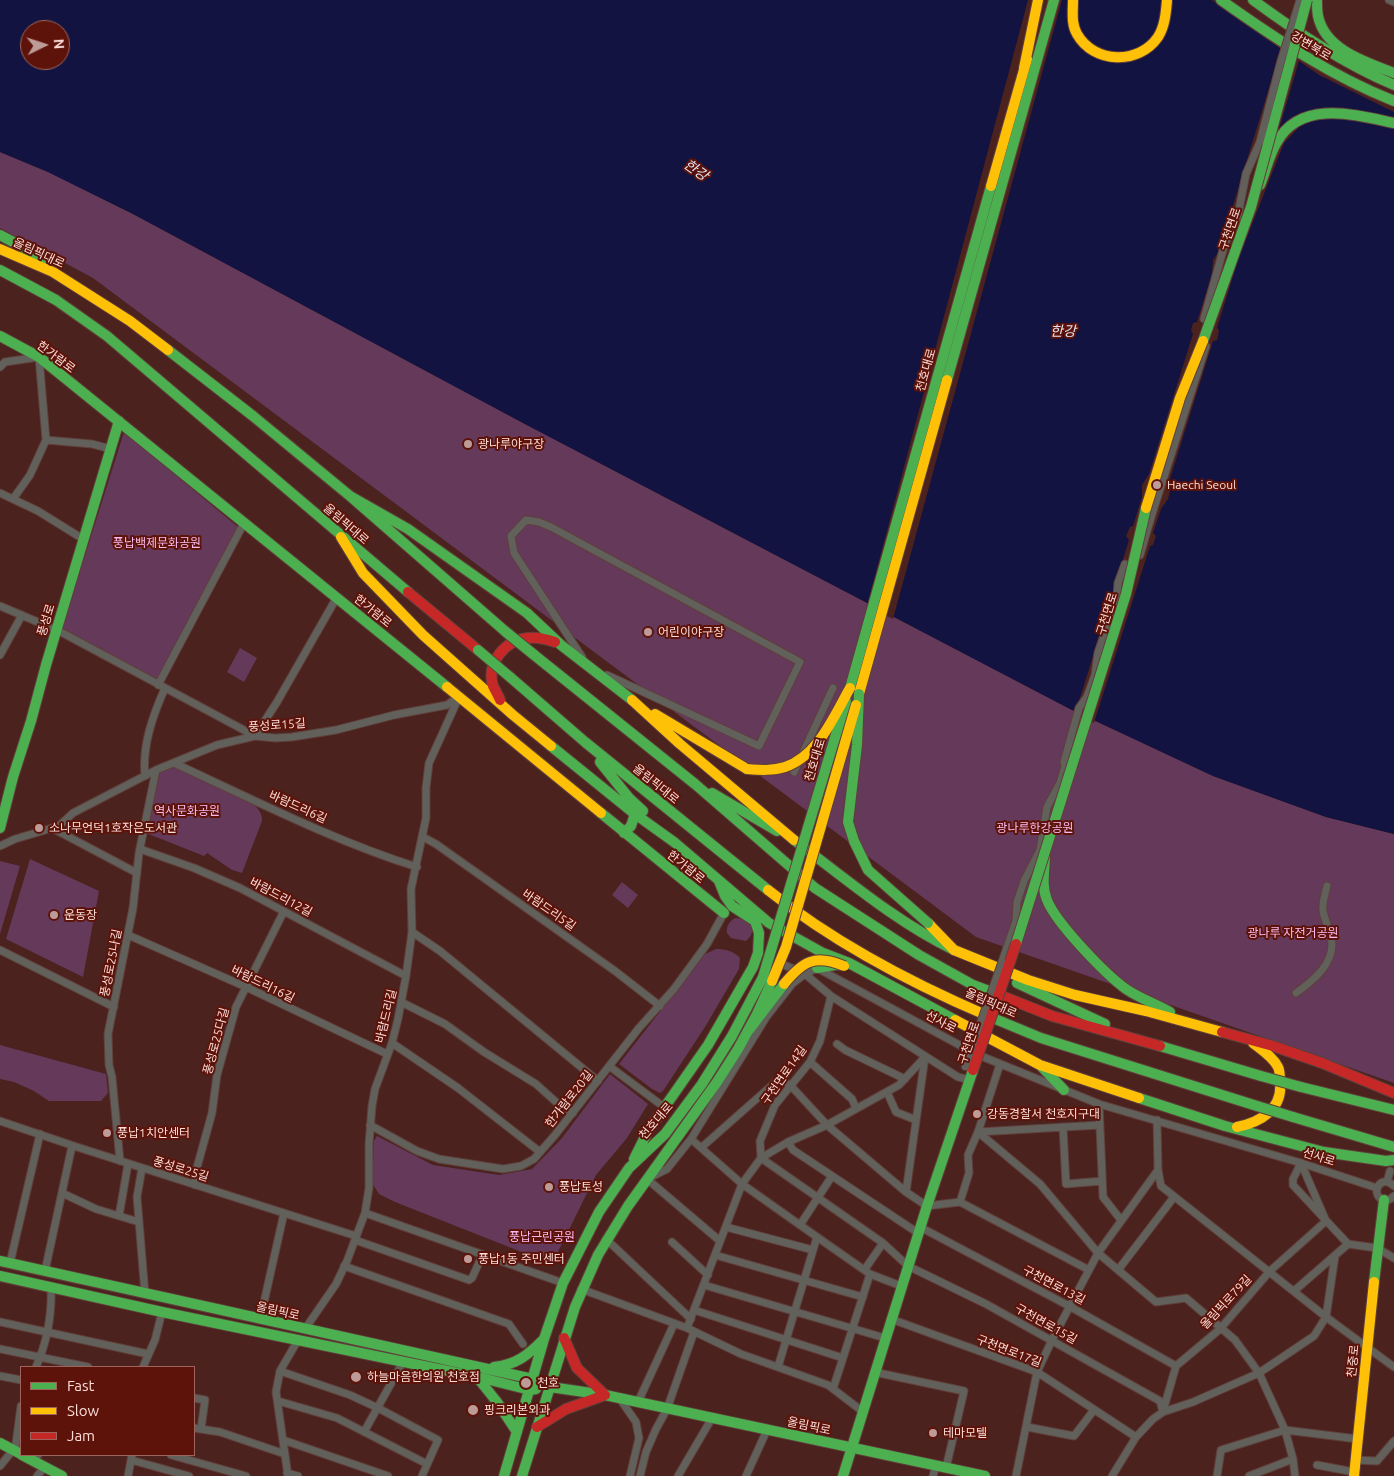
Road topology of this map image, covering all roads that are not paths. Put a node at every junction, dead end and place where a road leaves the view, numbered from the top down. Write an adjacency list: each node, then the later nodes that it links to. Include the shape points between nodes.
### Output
1 (1038, 0): 12 (main road)
2 (1043, 0): 12 (main road, 천호대로)
3 (1054, 0): 48 (main road, 천호대로)
4 (1073, 0): 5 (main road, bridge, via 1072,16 1077,34 1089,48 1108,57 1126,58 1144,51 1158,38 1166,20)
5 (1167, 0)
6 (1221, 0): 15 (main road, 강변북로, bridge, via 1289,48 1334,74)
7 (1253, 0): 14 (main road, 강변북로, bridge, via 1325,51)
8 (1300, 0): 22 (street, bridge, via 1267,120 1246,174 1237,220 1225,242)
9 (1389, 0): 11 (street)
10 (1314, 1): 13 (main road, via 1328,36 1340,48); 17 (main road, 구천면로, bridge)
11 (1394, 2)
12 (1024, 68): 47 (main road, 천호대로)
13 (1394, 73)
14 (1394, 85)
15 (1394, 101)
16 (1394, 123): 17 (main road, bridge, via 1341,112 1312,114 1303,118 1278,139)
17 (1251, 207): 68 (main road, 구천면로, bridge, via 1208,330 1180,398 1146,510 1126,594)
18 (0, 235): 21 (main road, via 19,245)
19 (0, 250): 21 (main road, 올림픽대로)
20 (0, 271): 34 (main road, 올림픽대로, via 53,298 131,355)
21 (53, 272): 31 (main road, 올림픽대로, via 130,321)
22 (1204, 319)
23 (1214, 322): 37 (street)
24 (0, 336): 25 (main road, 한가람로)
25 (39, 358): 26 (street, via 5,362); 27 (main road, 한가람로); 28 (street)
26 (0, 367)
27 (119, 421): 29 (main road, 풍성로); 33 (main road, 한가람로)
28 (46, 440): 29 (street); 32 (street, via 30,475)
29 (111, 449): 35 (main road, 풍성로)
30 (0, 493): 32 (street)
31 (350, 496): 42 (main road, via 408,528 487,583 527,613); 58 (main road, 올림픽대로, bridge, via 506,632)
32 (13, 499): 35 (street)
33 (244, 522): 38 (main road, 한가람로); 45 (street)
34 (341, 537): 51 (main road, via 363,573 423,635); 53 (main road, 올림픽대로, bridge)
35 (83, 539): 41 (main road, 풍성로)
36 (1125, 564): 107 (street, bridge, via 1098,653 1095,674 1087,697 1079,708 1060,783 1048,807 1040,850 1017,902 1016,921)
37 (1137, 567)
38 (337, 597): 49 (main road, 한가람로); 52 (street)
39 (0, 606): 40 (street)
40 (22, 615): 41 (street); 43 (street)
41 (57, 630): 45 (street); 60 (main road, 풍성로)
42 (561, 645): 44 (main road); 51 (main road, via 529,636 511,642 500,651 493,664 491,682 499,699)
43 (0, 655)
44 (589, 666): 44 (street, via 514,553 511,536 526,520 551,527 800,662 759,746); 50 (main road)
45 (162, 686): 52 (street); 57 (street, via 152,719)
46 (833, 688): 56 (street)
47 (850, 688): 50 (main road, bridge, via 813,749 794,764 763,771 747,769); 88 (main road, 천호대로, bridge)
48 (859, 694): 82 (main road, bridge, via 848,822 854,841 868,870); 88 (main road, 천호대로, bridge, via 786,947)
49 (458, 697): 52 (street, 풍성로15길, via 447,705 336,730 292,737); 62 (main road, 한가람로); 64 (street, 바람드리길, via 429,763)
50 (636, 703): 63 (main road)
51 (513, 715): 59 (main road)
52 (255, 736): 54 (street, 풍성로15길, via 217,745)
53 (585, 742): 65 (main road, via 629,798); 133 (main road, 올림픽대로, bridge, via 775,895 827,932 890,968 1040,1038)
54 (174, 763): 55 (street, 풍성로15길); 69 (street, 바람드리6길, via 274,810)
55 (156, 770): 57 (street, 풍성로15길); 67 (street, 풍성로25나길)
56 (794, 772)
57 (145, 776): 61 (street, 풍성로15길, via 73,813)
58 (695, 784): 63 (main road); 98 (main road, 올림픽대로, via 815,888 919,955 973,985 1052,1016)
59 (635, 814): 62 (main road, via 631,826); 65 (main road)
60 (0, 828)
61 (52, 828): 66 (street, 풍성로15길); 70 (street)
62 (624, 833): 76 (main road, 한가람로)
63 (790, 837): 82 (main road, via 907,924)
64 (422, 838): 69 (street, 바람드리길); 94 (street, 바람드리5길, via 436,844)
65 (674, 842): 71 (main road)
66 (0, 846)
67 (140, 849): 70 (street, 풍성로25나길); 74 (street, 바람드리12길, via 194,868)
68 (1045, 854): 95 (main road, via 1047,899 1066,928 1114,980); 107 (main road, 구천면로, bridge)
69 (417, 867): 79 (street, 바람드리길, via 411,888)
70 (137, 873): 80 (street, 풍성로25나길)
71 (718, 879): 73 (main road); 78 (main road)
72 (1327, 886): 90 (street, via 1323,909 1331,937 1329,958 1318,975)
73 (726, 898): 75 (main road); 76 (main road)
74 (284, 911): 87 (street, 바람드리12길); 89 (street, 풍성로25다길)
75 (736, 911): 76 (main road); 77 (main road)
76 (724, 913): 94 (street, 한가람로20길, via 708,944)
77 (755, 922): 78 (main road); 83 (main road, via 759,933)
78 (769, 924): 84 (main road)
79 (412, 932): 87 (street, 바람드리길); 109 (street)
80 (128, 935): 89 (street, 바람드리16길); 93 (street, 풍성로25나길)
81 (0, 950): 93 (street)
82 (958, 952): 95 (main road, via 1028,980); 98 (main road, via 977,965)
83 (758, 953): 86 (street); 115 (main road, via 708,1045)
84 (846, 965): 85 (main road); 96 (main road, bridge, via 826,959 814,960 795,970); 106 (main road, via 969,1034 996,1043)
85 (817, 968): 86 (street); 104 (street, 선사로)
86 (805, 974): 91 (street); 129 (street, via 792,984 767,1016)
87 (406, 976): 92 (street, 바람드리길)
88 (768, 979): 96 (main road, 천호대로); 141 (main road, 천호대로, via 702,1084 665,1134)
89 (246, 987): 101 (street, 바람드리16길); 149 (street, 풍성로25다길, via 236,1007 217,1075 212,1113)
90 (1296, 993)
91 (831, 996): 102 (street); 103 (street, 구천면로14길, via 820,1041)
92 (401, 1002): 99 (street, 바람드리길); 118 (street, via 445,1024 536,1084)
93 (114, 1006): 137 (street, 풍성로25나길, via 108,1034 109,1065)
94 (660, 1006): 105 (street, 한가람로20길)
95 (1197, 1026): 97 (main road)
96 (749, 1030): 145 (main road, 천호대로, via 710,1092)
97 (1246, 1039): 113 (main road, via 1322,1063); 125 (main road, via 1279,1068 1281,1092 1277,1103 1262,1119 1243,1127)
98 (1142, 1040): 117 (main road, 올림픽대로, bridge, via 1301,1088)
99 (392, 1043): 101 (street, 바람드리길); 134 (street, via 458,1088)
100 (837, 1044): 108 (street)
101 (387, 1054): 122 (street, 바람드리길, via 375,1089)
102 (925, 1057): 107 (street, via 958,1077); 108 (street); 120 (street)
103 (810, 1062): 110 (street, 구천면로14길); 116 (street, via 852,1100)
104 (1000, 1064): 111 (street, 선사로); 127 (street)
105 (609, 1066): 109 (street, 한가람로20길); 115 (street)
106 (1040, 1066): 111 (main road); 125 (main road)
107 (969, 1072): 158 (main road, 구천면로)
108 (905, 1079): 112 (street)
109 (598, 1081): 118 (street, 한가람로20길)
110 (791, 1086): 123 (street); 132 (street, via 779,1079); 135 (street, 구천면로14길, via 771,1114 760,1141)
111 (1064, 1090): 114 (street, 선사로)
112 (887, 1092): 116 (street); 120 (street, via 896,1112)
113 (1394, 1092)
114 (1099, 1104): 121 (street, 선사로); 124 (street)
115 (664, 1107): 141 (main road)
116 (856, 1108): 123 (street)
117 (1394, 1110)
118 (572, 1113): 134 (street, 한가람로20길)
119 (0, 1120): 128 (street, 풍성로25길)
120 (916, 1120): 151 (street)
121 (1157, 1120): 138 (street, 선사로); 142 (street)
122 (370, 1125): 134 (street, 한가람로20길, via 438,1159 503,1169 521,1166); 160 (street, 바람드리길, via 369,1188)
123 (827, 1125): 130 (street); 151 (street)
124 (1100, 1125): 126 (street); 146 (street)
125 (1225, 1126): 136 (main road, via 1324,1152)
126 (1063, 1127): 127 (street); 146 (street, via 1066,1184)
127 (978, 1132): 157 (street, via 968,1155 968,1174); 177 (street, via 1040,1184)
128 (40, 1134): 131 (street, 풍성로25길); 182 (street)
129 (691, 1139): 132 (street); 145 (street, via 667,1169)
130 (788, 1142): 135 (street); 144 (street, via 793,1150)
131 (72, 1146): 137 (street, 풍성로25길); 152 (street)
132 (702, 1147): 147 (street)
133 (1394, 1147)
134 (540, 1152)
135 (761, 1158): 147 (street); 155 (street)
136 (1394, 1160)
137 (120, 1161): 139 (street, 풍성로25길)
138 (1301, 1163): 150 (street, 선사로); 163 (street); 163 (street, via 1293,1186)
139 (128, 1164): 140 (street, 풍성로25길); 161 (street)
140 (142, 1168): 149 (street, 풍성로25길); 164 (street, via 137,1197)
141 (629, 1168): 193 (main road, 천호대로, via 599,1212)
142 (1158, 1170): 154 (street, via 1161,1186); 162 (street)
143 (1390, 1170): 148 (street)
144 (832, 1176): 155 (street); 167 (street)
145 (647, 1179): 170 (main road, 천호대로); 171 (street)
146 (1102, 1181): 162 (street, via 1103,1198)
147 (742, 1184): 165 (street); 166 (street)
148 (1391, 1184): 150 (street, via 1382,1182)
149 (195, 1185): 159 (street, 풍성로25길)
150 (1377, 1188): 156 (street, via 1378,1196)
151 (906, 1192): 158 (street)
152 (62, 1193): 161 (street); 187 (street)
153 (1394, 1196): 156 (street)
154 (1174, 1197): 186 (street); 189 (street)
155 (818, 1198): 165 (street); 173 (street)
156 (1384, 1200): 175 (main road, 천중로)
157 (960, 1202): 158 (street); 185 (street)
158 (926, 1206): 167 (main road, 구천면로)
159 (284, 1213): 169 (street, 풍성로25길); 208 (street)
160 (365, 1213): 169 (street, 바람드리길); 179 (street)
161 (119, 1216): 164 (street)
162 (1121, 1220): 177 (street)
163 (1326, 1221): 174 (street); 189 (street, 올림픽로79길)
164 (139, 1222): 199 (street)
165 (800, 1225): 168 (street)
166 (726, 1227): 171 (street); 176 (street)
167 (919, 1230): 184 (main road, 구천면로); 201 (street, 구천면로13길)
168 (817, 1237): 176 (street); 188 (street)
169 (355, 1238): 179 (street, 풍성로25길, via 469,1280); 183 (street, 바람드리길)
170 (606, 1239): 197 (main road, 천호대로); 206 (street)
171 (720, 1241): 178 (street)
172 (672, 1242): 190 (street)
173 (883, 1243): 184 (street); 188 (street)
174 (1348, 1244): 175 (street); 180 (street)
175 (1377, 1248): 181 (street); 223 (main road, 천중로)
176 (813, 1250): 192 (street)
177 (1098, 1253): 185 (street); 186 (street)
178 (715, 1255): 190 (street); 192 (street)
179 (482, 1256): 193 (street)
180 (1335, 1256): 198 (street); 205 (street)
181 (1394, 1258)
182 (5, 1262): 187 (main road, 올림픽로)
183 (344, 1266): 213 (street, 바람드리길, via 336,1284); 222 (street, via 509,1324)
184 (908, 1266): 195 (main road, 구천면로); 221 (street, 구천면로15길)
185 (1089, 1270): 201 (street)
186 (1118, 1270): 212 (street, via 1156,1302 1186,1298)
187 (45, 1271): 199 (main road, 올림픽로)
188 (868, 1271): 195 (street); 200 (street)
189 (1270, 1271): 198 (street); 212 (street, 올림픽로79길)
190 (708, 1275): 194 (street)
191 (1, 1278): 196 (main road, 올림픽로)
192 (804, 1281): 200 (street); 204 (street)
193 (563, 1284): 218 (main road, 천호대로)
194 (704, 1285): 202 (street); 204 (street)
195 (902, 1286): 207 (main road, 구천면로)
196 (51, 1287): 203 (main road, 올림픽로); 215 (street)
197 (580, 1289): 210 (street); 216 (main road, 천호대로)
198 (1294, 1291): 205 (street)
199 (145, 1294): 208 (main road, 올림픽로)
200 (863, 1297): 211 (street)
201 (1070, 1306): 221 (street); 232 (street, 구천면로13길)
202 (694, 1310): 206 (street); 220 (street)
203 (162, 1312): 219 (main road, 올림픽로); 225 (street)
204 (794, 1312): 211 (street); 220 (street)
205 (1326, 1317): 223 (street); 239 (street, via 1314,1336)
206 (691, 1319): 214 (street)
207 (891, 1319): 217 (main road, 구천면로); 237 (street, 구천면로17길)
208 (260, 1320): 213 (main road, 올림픽로)
209 (0, 1322): 215 (street)
210 (674, 1324): 214 (street); 250 (street)
211 (852, 1329): 217 (street); 227 (street)
212 (1220, 1329): 232 (street, 올림픽로79길); 239 (street, via 1235,1340)
213 (305, 1330): 238 (main road, 올림픽로)
214 (691, 1330): 233 (street, via 741,1354); 252 (street)
215 (47, 1331): 225 (street); 226 (street)
216 (564, 1338): 243 (main road, 천호대로); 246 (main road, via 576,1368)
217 (885, 1338): 236 (main road, 구천면로)
218 (544, 1339): 238 (main road, via 521,1361); 241 (main road, 천호대로)
219 (298, 1340): 228 (main road, 올림픽로); 235 (street)
220 (786, 1340): 227 (street); 233 (street)
221 (1052, 1340): 237 (street); 255 (street, 구천면로15길, via 1160,1401)
222 (524, 1344)
223 (1367, 1348): 234 (street); 266 (main road, 천중로)
224 (0, 1349): 226 (street)
225 (148, 1354): 231 (street)
226 (40, 1358): 229 (street); 230 (street)
227 (843, 1358): 244 (street)
228 (403, 1362): 238 (main road, 올림픽로); 251 (street)
229 (36, 1366)
230 (84, 1366)
231 (143, 1366)
232 (1176, 1366): 255 (street)
233 (778, 1367): 244 (street)
234 (1394, 1367)
235 (280, 1371): 249 (street, via 276,1392); 251 (street)
236 (874, 1372): 254 (main road, 구천면로); 282 (street, via 964,1391)
237 (1037, 1372): 253 (street, 구천면로17길); 258 (street)
238 (479, 1374): 241 (main road, 올림픽로, via 499,1372); 245 (main road, 올림픽로); 264 (main road)
239 (1259, 1374): 255 (street); 262 (street)
240 (0, 1376): 242 (street)
241 (533, 1379): 243 (main road, 올림픽로); 245 (main road, 천호대로)
242 (20, 1380)
243 (550, 1386): 245 (main road, 올림픽로); 246 (main road, 올림픽로); 259 (main road, 천호대로)
244 (833, 1389): 254 (street)
245 (530, 1390): 264 (main road, 천호대로)
246 (605, 1395): 248 (main road, 올림픽로); 259 (main road, via 566,1409)
247 (195, 1398): 260 (street, via 205,1400)
248 (620, 1398): 250 (main road, 올림픽로); 297 (street, via 636,1422 639,1438)
249 (278, 1401): 263 (street, via 337,1418); 267 (street)
250 (638, 1402): 252 (main road, 올림픽로)
251 (378, 1408): 263 (street); 278 (street, via 438,1440)
252 (667, 1408): 256 (main road, 올림픽로); 298 (street, via 646,1452)
253 (1094, 1410): 258 (street, via 1074,1436); 265 (street, 구천면로17길)
254 (862, 1411): 270 (main road, 구천면로)
255 (1163, 1412): 265 (street)
256 (712, 1418): 261 (main road, 올림픽로); 299 (street)
257 (20, 1421): 271 (street)
258 (1026, 1427): 302 (street)
259 (537, 1428): 296 (main road, 천호대로)
260 (197, 1429): 272 (street, via 220,1432)
261 (767, 1430): 270 (main road, 올림픽로); 300 (street)
262 (1285, 1430): 266 (street); 276 (street); 304 (street, via 1221,1450)
263 (364, 1432): 278 (street)
264 (517, 1432): 295 (main road, 천호대로)
265 (1136, 1437): 303 (street)
266 (1358, 1439): 277 (main road, 천중로)
267 (283, 1440): 272 (street); 293 (street)
268 (1394, 1441): 277 (street, via 1377,1461)
269 (0, 1443): 271 (main road)
270 (851, 1447): 282 (main road, 올림픽로); 301 (main road, 구천면로)
271 (18, 1452): 280 (street)
272 (284, 1454): 284 (street)
273 (174, 1456): 283 (street)
274 (132, 1457): 289 (street); 290 (street)
275 (36, 1458): 281 (main road)
276 (1293, 1459): 305 (street); 306 (street)
277 (1356, 1460): 285 (main road, 천중로)
278 (427, 1464): 294 (street)
279 (1317, 1465): 285 (street)
280 (0, 1466)
281 (44, 1467): 286 (main road); 288 (street)
282 (939, 1470): 287 (main road, 올림픽로)
283 (229, 1474): 291 (street)
284 (288, 1474): 292 (street)
285 (1354, 1474)
286 (60, 1475)
287 (980, 1475)
288 (37, 1476)
289 (128, 1476)
290 (189, 1476)
291 (246, 1476)
292 (298, 1476)
293 (388, 1476)
294 (422, 1476)
295 (504, 1476)
296 (522, 1476)
297 (630, 1476)
298 (640, 1476)
299 (678, 1476)
300 (746, 1476)
301 (843, 1476)
302 (1016, 1476)
303 (1112, 1476)
304 (1217, 1476)
305 (1248, 1476)
306 (1295, 1476)

